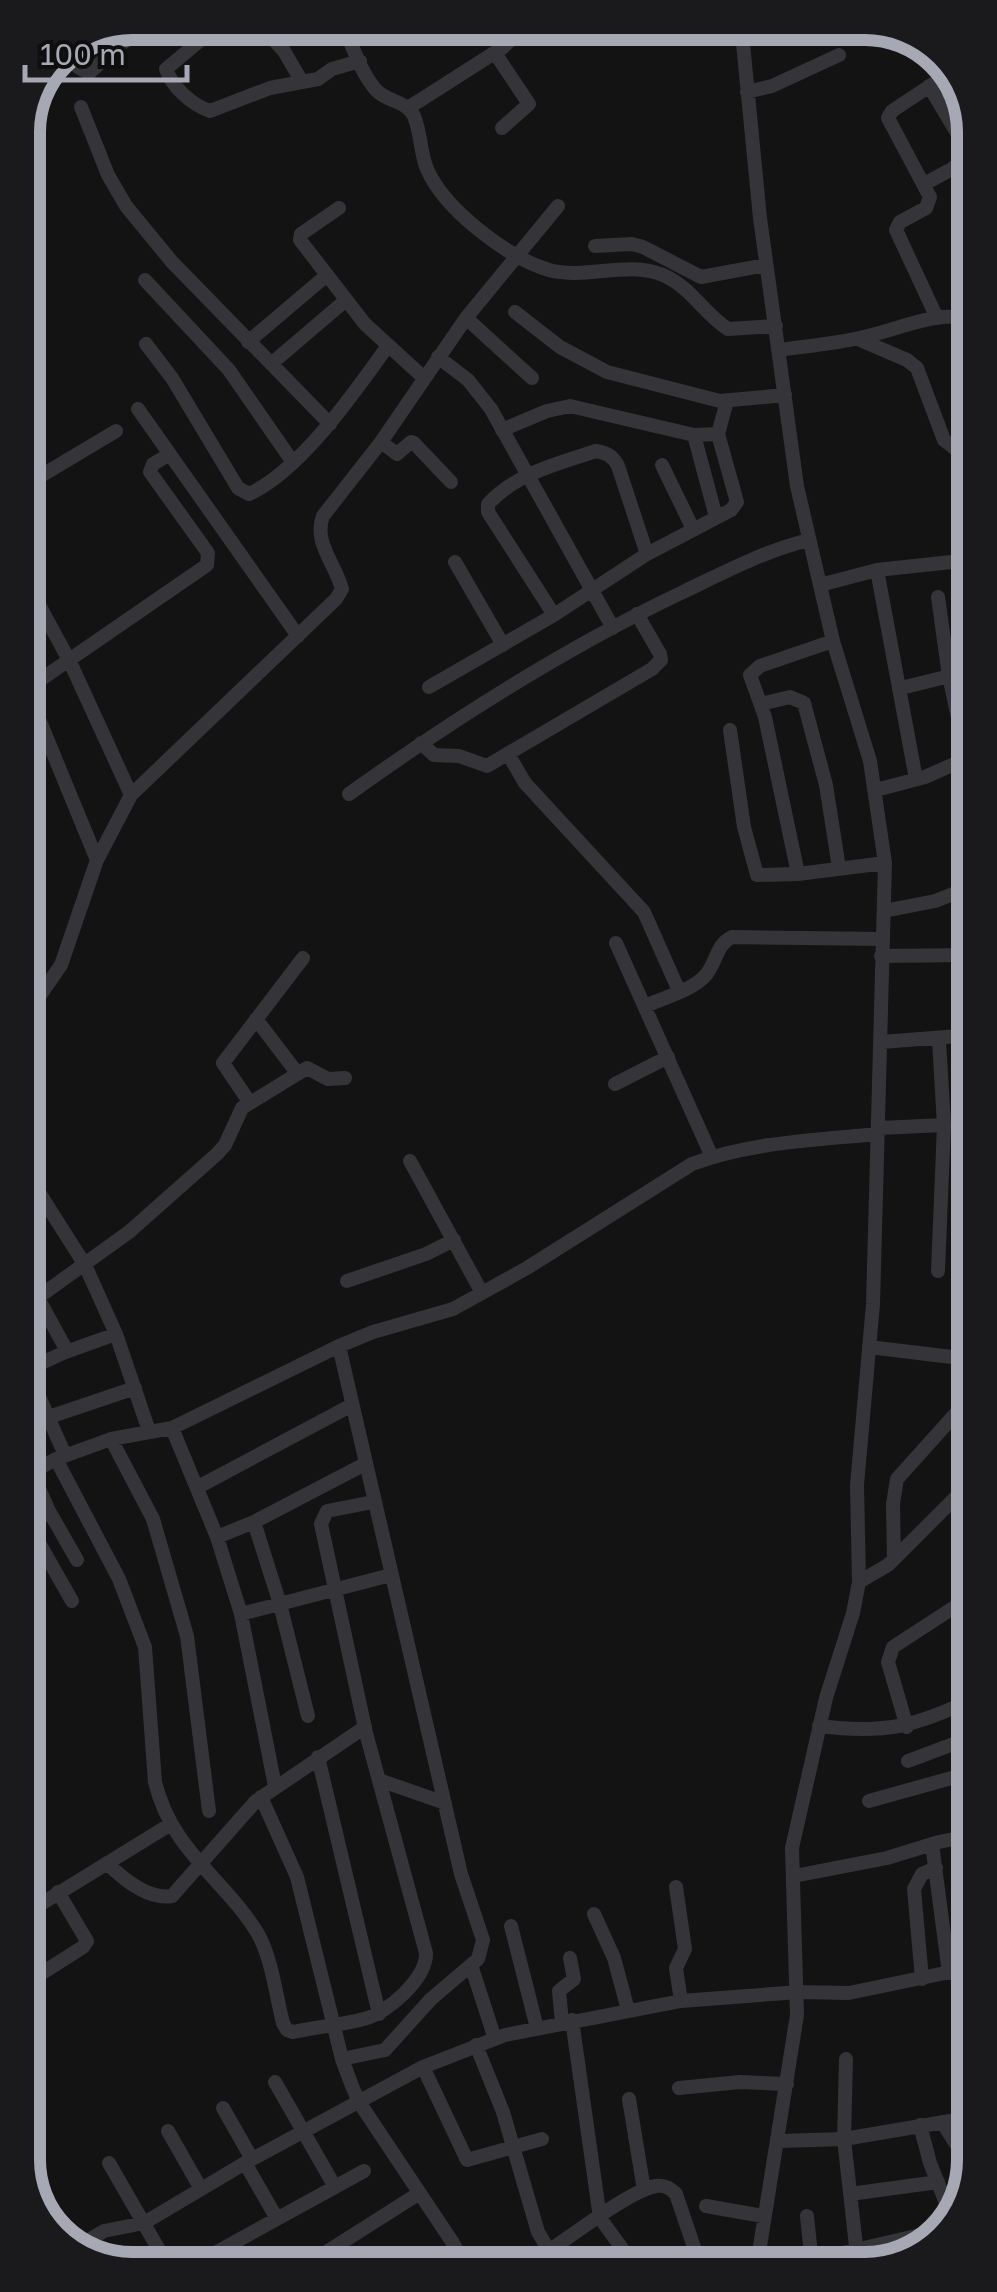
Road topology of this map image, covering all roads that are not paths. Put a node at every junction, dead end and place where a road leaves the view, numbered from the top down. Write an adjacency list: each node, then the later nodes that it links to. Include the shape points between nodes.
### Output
1 (200, 40): 14 (street, via 166,69 194,104 210,111)
2 (275, 40): 14 (street)
3 (350, 40): 12 (street)
4 (509, 40): 9 (street)
5 (743, 40): 16 (street)
6 (124, 41): 8 (street)
7 (111, 43): 8 (street)
8 (115, 49): 11 (street, via 89,73)
9 (495, 52): 18 (street); 19 (street, via 530,104)
10 (839, 55): 16 (street)
11 (74, 61)
12 (360, 61): 14 (street); 18 (street, via 374,88)
13 (940, 79): 15 (street)
14 (302, 82)
15 (928, 86): 20 (street); 22 (street, via 892,111 888,123)
16 (747, 92): 27 (street)
17 (81, 107): 37 (street, via 126,206)
18 (408, 108): 26 (street, via 433,180 469,220)
19 (502, 128)
20 (957, 134)
21 (957, 165): 22 (street)
22 (924, 184): 34 (street, via 929,205 896,230)
23 (558, 206): 26 (street)
24 (339, 208): 28 (street, via 299,237)
25 (595, 246): 27 (street, via 644,247 700,278)
26 (518, 257): 33 (street); 35 (street, via 574,274 649,270 694,295 728,329)
27 (766, 265): 35 (street)
28 (327, 275): 30 (street); 37 (street)
29 (145, 280): 56 (street, via 229,370)
30 (346, 300): 39 (street); 42 (street)
31 (515, 312): 46 (street, via 598,368)
32 (957, 316): 34 (street)
33 (466, 318): 41 (street); 44 (street)
34 (937, 318): 36 (street)
35 (776, 326): 40 (street)
36 (858, 339): 40 (street); 54 (street, via 917,368 944,440)
37 (248, 342): 42 (street)
38 (146, 344): 56 (street, via 244,493)
39 (387, 347): 43 (street); 48 (street)
40 (780, 350): 45 (street)
41 (438, 357): 43 (street); 49 (street, via 482,395)
42 (271, 364): 48 (street)
43 (424, 378): 53 (street)
44 (532, 378)
45 (785, 395): 46 (street); 63 (street)
46 (728, 401): 51 (street)
47 (138, 409): 55 (street)
48 (330, 424): 56 (street)
49 (502, 430): 52 (street, via 570,406); 58 (street)
50 (116, 432): 59 (street)
51 (718, 434): 52 (street); 61 (street, via 738,499)
52 (694, 435): 61 (street)
53 (380, 442): 60 (street, via 397,454 414,443); 75 (street, via 322,516 320,540 342,589)
54 (957, 450)
55 (170, 454): 75 (street); 78 (street, via 150,472 208,553 207,565)
56 (292, 461)
57 (662, 465): 62 (street)
58 (528, 474): 64 (street, via 596,451 614,458); 69 (street); 73 (street, via 493,498 488,512)
59 (40, 477)
60 (451, 482)
61 (716, 517): 62 (street)
62 (692, 528): 64 (street)
63 (810, 540): 68 (street); 72 (street, via 761,554)
64 (647, 554): 69 (street)
65 (957, 561): 67 (street)
66 (454, 562): 77 (street)
67 (876, 570): 68 (street); 83 (street)
68 (820, 585): 76 (street)
69 (594, 588): 73 (street); 74 (street)
70 (938, 598): 80 (street)
71 (40, 607): 78 (street)
72 (637, 614): 74 (street); 89 (street, via 660,654 657,666)
73 (554, 616): 77 (street)
74 (613, 628): 88 (street)
75 (298, 636): 94 (street)
76 (833, 641): 84 (street, via 754,669 750,681); 92 (street)
77 (503, 645): 82 (street)
78 (70, 662): 81 (street); 94 (street)
79 (957, 674): 80 (street)
80 (949, 676): 83 (street); 85 (street)
81 (40, 679)
82 (429, 687)
83 (901, 688): 91 (street)
84 (761, 704): 97 (street, via 790,696 804,703); 98 (street)
85 (957, 709)
86 (40, 723): 95 (street)
87 (730, 730): 98 (street, via 754,872)
88 (421, 743): 89 (street, via 434,755 483,766); 93 (street)
89 (508, 754): 106 (street, via 525,782 644,912)
90 (957, 763): 91 (street)
91 (916, 780): 92 (street)
92 (876, 790): 96 (street)
93 (349, 794)
94 (131, 796): 95 (street)
95 (98, 860): 107 (street, via 70,946)
96 (885, 862): 97 (street); 100 (street)
97 (839, 868): 98 (street)
98 (798, 874)
99 (957, 893): 100 (street)
100 (884, 911): 101 (street)
101 (882, 939): 104 (street); 106 (street, via 732,937 706,976)
102 (616, 942): 108 (street)
103 (957, 955): 104 (street)
104 (881, 956): 112 (street)
105 (303, 958): 109 (street)
106 (679, 991): 108 (street)
107 (40, 994)
108 (645, 1006): 113 (street)
109 (256, 1019): 114 (street); 117 (street, via 223,1065)
110 (957, 1037): 111 (street)
111 (939, 1040): 112 (street); 118 (street)
112 (882, 1042): 119 (street)
113 (668, 1057): 116 (street); 120 (street)
114 (298, 1074): 115 (street, via 309,1068 328,1079); 117 (street)
115 (346, 1078)
116 (615, 1084)
117 (250, 1104): 124 (street, via 236,1114 217,1154)
118 (944, 1125): 119 (street); 125 (street)
119 (878, 1131): 120 (street); 132 (street)
120 (712, 1157): 128 (street)
121 (410, 1161): 123 (street)
122 (40, 1194): 124 (street)
123 (454, 1240): 126 (street); 128 (street)
124 (85, 1265): 127 (street); 130 (street)
125 (938, 1271)
126 (347, 1280)
127 (40, 1293)
128 (482, 1293): 131 (street)
129 (40, 1313): 133 (street)
130 (116, 1334): 133 (street); 136 (street)
131 (339, 1346): 138 (street); 141 (street)
132 (869, 1347): 134 (street); 159 (street, via 857,1485)
133 (67, 1351): 135 (street)
134 (957, 1358)
135 (40, 1362)
136 (134, 1388): 140 (street); 142 (street)
137 (40, 1397): 140 (street)
138 (352, 1405): 146 (street); 147 (street)
139 (957, 1412): 156 (street, via 897,1479)
140 (49, 1417): 144 (street)
141 (172, 1428): 142 (street); 147 (street)
142 (149, 1431): 143 (street)
143 (111, 1439): 144 (street); 179 (street, via 153,1519 187,1636)
144 (61, 1457): 145 (street); 180 (street, via 146,1647 155,1782)
145 (40, 1464)
146 (364, 1464): 150 (street); 153 (street)
147 (198, 1487): 154 (street)
148 (40, 1492): 151 (street)
149 (957, 1495): 156 (street)
150 (373, 1502): 158 (street); 160 (street, via 322,1518)
151 (49, 1511): 152 (street); 157 (street)
152 (40, 1518)
153 (254, 1522): 154 (street); 162 (street)
154 (217, 1537): 164 (street)
155 (40, 1548): 161 (street)
156 (894, 1559): 159 (street)
157 (78, 1560)
158 (391, 1576): 160 (street); 178 (street)
159 (860, 1582): 167 (street)
160 (336, 1590): 162 (street); 169 (street)
161 (72, 1600)
162 (280, 1604): 164 (street); 166 (street)
163 (957, 1605): 168 (street, via 893,1647 888,1662)
164 (241, 1614): 175 (street)
165 (957, 1706): 168 (street)
166 (308, 1716)
167 (819, 1726): 168 (street); 186 (street, via 792,1848)
168 (907, 1726)
169 (365, 1727): 171 (street); 174 (street)
170 (957, 1742): 172 (street)
171 (318, 1756): 175 (street); 201 (street)
172 (908, 1761)
173 (957, 1776): 177 (street)
174 (379, 1780): 178 (street); 201 (street, via 426,1960 419,1978)
175 (275, 1786): 176 (street)
176 (261, 1797): 184 (street); 203 (street, via 296,1876)
177 (869, 1801)
178 (446, 1802): 193 (street, via 483,1940)
179 (210, 1811)
180 (171, 1824): 183 (street); 184 (street)
181 (957, 1839): 182 (street)
182 (932, 1844): 185 (street); 186 (street)
183 (107, 1863): 184 (street, via 127,1882 168,1898); 188 (street)
184 (199, 1864): 203 (street, via 261,1940 287,2030)
185 (936, 1868): 196 (street); 197 (street, via 922,1874 914,1889)
186 (794, 1876): 198 (street)
187 (676, 1888): 199 (street, via 686,1950 676,1968)
188 (58, 1892): 189 (street); 194 (street, via 87,1941)
189 (40, 1904)
190 (594, 1914): 200 (street)
191 (511, 1926): 204 (street)
192 (570, 1958): 202 (street, via 574,1979 559,1991)
193 (471, 1965): 205 (street); 207 (street, via 385,2050)
194 (40, 1970)
195 (957, 1970): 196 (street)
196 (949, 1972): 197 (street)
197 (922, 1979): 198 (street, via 849,1993)
198 (798, 1992): 199 (street); 211 (street)
199 (681, 2001): 200 (street)
200 (628, 2010): 202 (street)
201 (379, 2014): 203 (street)
202 (567, 2021): 204 (street); 240 (street)
203 (334, 2023): 207 (street)
204 (537, 2028): 205 (street)
205 (494, 2039): 206 (street)
206 (476, 2045): 209 (street); 224 (street)
207 (342, 2059): 214 (street)
208 (846, 2059): 222 (street)
209 (423, 2067): 214 (street); 224 (street, via 466,2160)
210 (275, 2082): 220 (street)
211 (787, 2084): 212 (street); 223 (street)
212 (679, 2088)
213 (629, 2099): 232 (street)
214 (359, 2102): 220 (street); 233 (street)
215 (222, 2108): 226 (street)
216 (957, 2119): 217 (street)
217 (942, 2122): 218 (street); 225 (street)
218 (920, 2125): 222 (street); 229 (street)
219 (168, 2132): 231 (street)
220 (303, 2132): 226 (street); 230 (street)
221 (542, 2139): 224 (street)
222 (844, 2139): 223 (street); 234 (street)
223 (779, 2141): 237 (street)
224 (512, 2146): 244 (street)
225 (957, 2146)
226 (248, 2161): 231 (street); 239 (street)
227 (109, 2163): 241 (street)
228 (364, 2171): 230 (street)
229 (938, 2182): 234 (street); 235 (street)
230 (335, 2186): 239 (street)
231 (201, 2188): 241 (street)
232 (644, 2190): 240 (street); 251 (street, via 674,2190)
233 (418, 2194): 248 (street); 249 (street)
234 (850, 2194): 254 (street)
235 (946, 2204)
236 (706, 2206): 237 (street)
237 (763, 2216): 252 (street)
238 (807, 2216): 253 (street)
239 (276, 2218): 247 (street)
240 (600, 2218): 244 (street); 250 (street)
241 (144, 2223): 243 (street); 246 (street)
242 (911, 2240): 245 (street)
243 (88, 2241)
244 (548, 2251)
245 (876, 2251)
246 (160, 2252)
247 (216, 2252)
248 (327, 2252)
249 (458, 2252)
250 (624, 2252)
251 (695, 2252)
252 (758, 2252)
253 (811, 2252)
254 (856, 2252)

